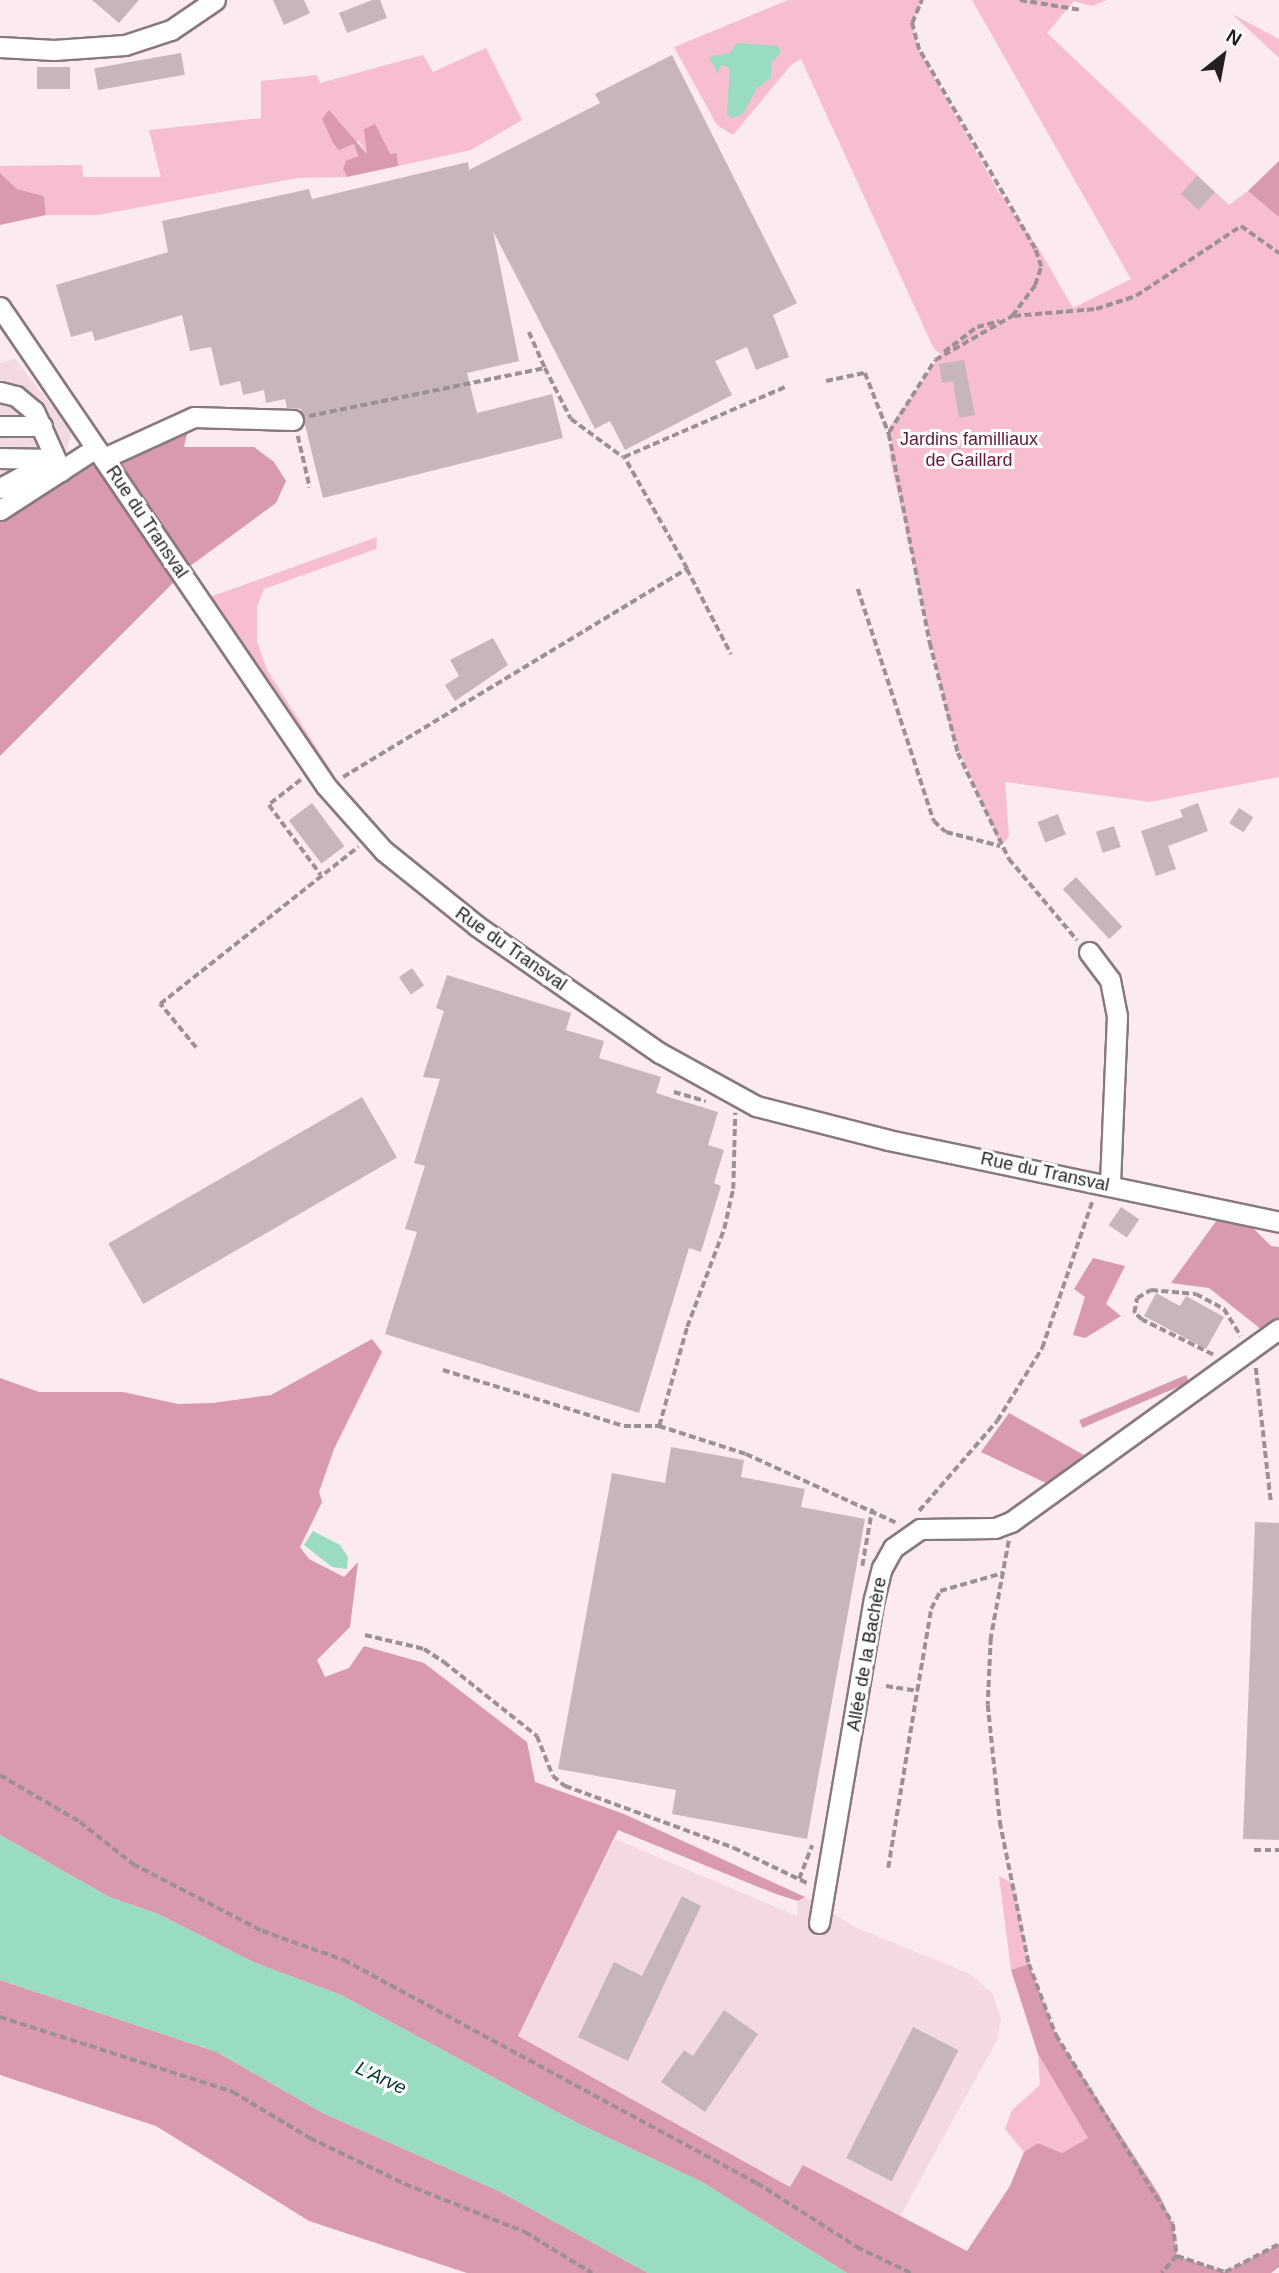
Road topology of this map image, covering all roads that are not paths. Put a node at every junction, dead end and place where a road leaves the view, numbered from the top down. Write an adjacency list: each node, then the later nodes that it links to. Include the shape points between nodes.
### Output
1 (215, 0): 2 (street, via 188,21 149,39 73,49)
2 (0, 47)
3 (0, 307): 8 (street, Rue du Transval, via 60,381)
4 (0, 392): 7 (street, via 26,403)
5 (293, 420): 8 (street, via 194,418)
6 (0, 426): 7 (street)
7 (42, 426): 10 (street)
8 (100, 453): 10 (street); 14 (street, Rue du Transval, via 315,771 377,844 456,911 660,1053 736,1097 821,1125)
9 (0, 458): 10 (street)
10 (57, 465): 11 (street); 12 (street)
11 (0, 488)
12 (0, 510)
13 (1089, 952): 14 (street, via 1110,980 1117,1016)
14 (1104, 1184): 15 (street, Rue du Transval)
15 (1279, 1222)
16 (1279, 1329): 17 (street, Allée de la Bachère, via 1011,1521 995,1528 933,1527 909,1532 886,1558)
17 (819, 1923)

